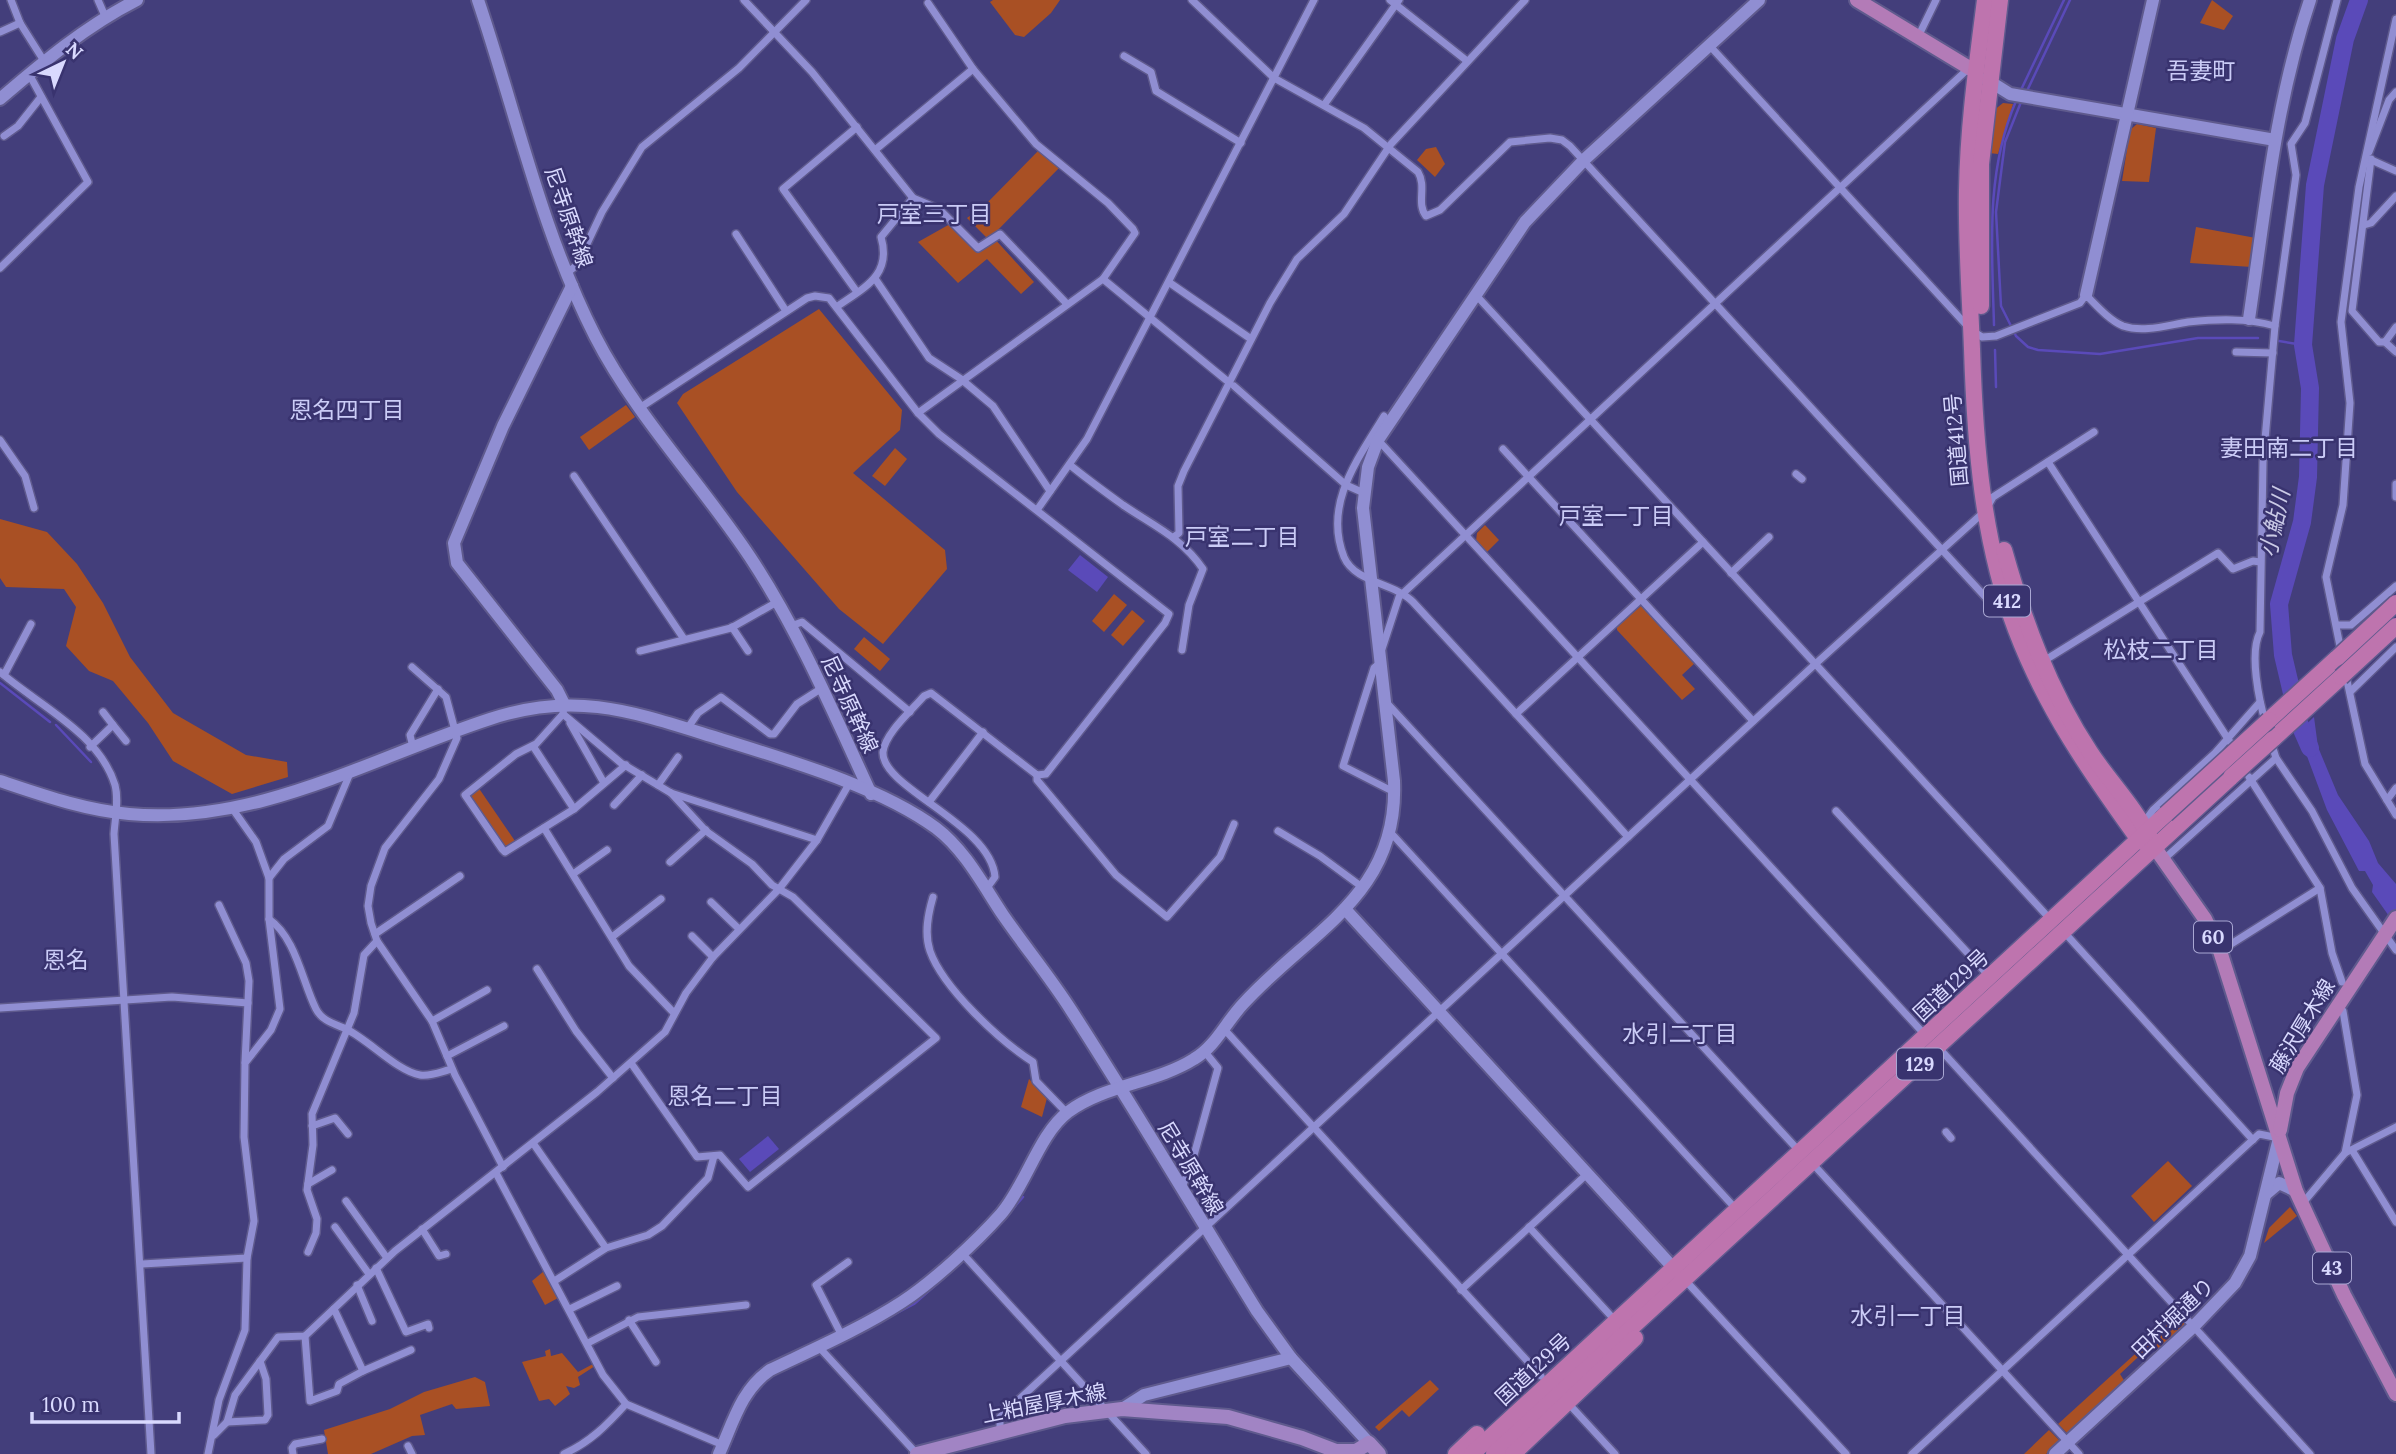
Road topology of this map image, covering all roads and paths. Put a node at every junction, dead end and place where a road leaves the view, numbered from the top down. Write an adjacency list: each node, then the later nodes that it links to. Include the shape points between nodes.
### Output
1 (11, 0): 22 (street)
2 (97, 0): 20 (street)
3 (137, 0): 20 (street)
4 (478, 0): 55 (street, 尼寺原幹線)
5 (744, 0): 24 (street)
6 (806, 0): 24 (street)
7 (1192, 0): 33 (street)
8 (1314, 0): 33 (street)
9 (1525, 0): 29 (street)
10 (1759, 0): 26 (street)
11 (1857, 0): 25 (main road)
12 (1936, 0): 25 (street)
13 (1985, 0): 32 (highway, 国道412号 / 412)
14 (2000, 0): 32 (highway, 国道412号 / 412)
15 (2154, 0): 38 (street)
16 (2310, 0): 41 (street)
17 (2337, 0): 43 (street, via 2305,123)
18 (1395, 1): 29 (street); 37 (street)
19 (928, 3): 30 (street)
20 (105, 16): 28 (street)
21 (2396, 19): 47 (street)
22 (20, 23): 23 (street); 28 (street)
23 (0, 32)
24 (776, 32): 39 (street); 55 (street, via 642,148 602,212 577,265)
25 (1918, 37): 32 (main road)
26 (1709, 45): 46 (street); 49 (street)
27 (1124, 56): 42 (street, via 1151,72 1156,91)
28 (44, 61): 31 (street)
29 (1467, 61): 44 (street)
30 (973, 69): 45 (street); 56 (street, via 1038,146 1133,229 1135,233)
31 (29, 74): 35 (street); 36 (street)
32 (1978, 74): 38 (street, via 2015,95); 49 (street); 71 (highway, 国道412号 / 412, via 1967,187)
33 (1274, 78): 37 (street); 42 (street)
34 (2396, 92): 47 (street)
35 (41, 97): 40 (street); 54 (street, via 88,181)
36 (0, 99)
37 (1324, 105): 44 (street)
38 (2129, 116): 41 (street); 62 (street)
39 (857, 128): 45 (street); 60 (street, via 783,189)
40 (4, 136)
41 (2275, 140): 43 (street); 68 (street)
42 (1241, 143): 58 (street)
43 (2291, 144): 69 (street, via 2296,175)
44 (1390, 148): 46 (street, via 1420,175 1421,210 1426,216 1440,210 1499,150 1515,140 1562,140); 72 (street, via 1344,214 1297,259)
45 (875, 150): 51 (street)
46 (1585, 159): 61 (street, via 1525,222); 63 (street)
47 (2368, 159): 48 (street); 52 (street); 116 (street, via 2341,322 2350,403 2343,505 2326,577)
48 (2396, 171)
49 (1842, 188): 63 (street); 71 (street)
50 (2396, 196): 52 (street)
51 (913, 198): 57 (street, via 881,237 885,251); 64 (street, via 939,209 978,247 1000,234)
52 (2364, 225): 73 (street, via 2352,310 2379,342)
53 (736, 234): 66 (street)
54 (0, 268)
55 (567, 272): 59 (street, 尼寺原幹線)
56 (1103, 279): 64 (street); 67 (street)
57 (876, 280): 60 (street); 77 (street, via 929,358)
58 (1170, 283): 67 (street); 72 (street)
59 (572, 286): 80 (street, 尼寺原幹線, via 606,355); 138 (street, via 503,426 454,543 457,563 557,690)
60 (857, 292): 65 (street)
61 (1475, 294): 83 (street); 86 (street)
62 (2085, 295): 68 (street, via 2127,327); 71 (street, via 2080,303 2003,333)
63 (1716, 303): 83 (street); 104 (street)
64 (1068, 304): 77 (street)
65 (838, 306): 66 (street, via 829,298 816,296); 81 (street)
66 (786, 311): 80 (street)
67 (1150, 318): 78 (street); 89 (street)
68 (2249, 319): 69 (street)
69 (2275, 326): 76 (street)
70 (2396, 327): 73 (street)
71 (1977, 334): 97 (highway, 国道412号 / 412)
72 (1251, 339): 101 (street, via 1178,486 1179,533)
73 (2385, 342): 75 (street)
74 (2236, 352): 76 (street)
75 (2396, 352)
76 (2273, 353): 105 (street)
77 (961, 379): 81 (street); 94 (street, via 993,406)
78 (1226, 380)
79 (1234, 386): 93 (street)
80 (641, 407): 111 (street, 尼寺原幹線)
81 (918, 413): 99 (street)
82 (1384, 416): 93 (street)
83 (1591, 421): 91 (street); 103 (street)
84 (2094, 432): 88 (street)
85 (0, 440): 98 (street, via 25,476)
86 (1378, 440): 95 (street); 100 (street)
87 (1503, 449): 91 (street)
88 (2049, 462): 97 (street); 112 (street)
89 (1070, 466): 94 (street); 101 (street)
90 (574, 476): 120 (street)
91 (1530, 478): 100 (street); 110 (street)
92 (2396, 484): 96 (street)
93 (1346, 485): 95 (street); 107 (street, via 1335,515 1344,557 1352,569)
94 (1050, 491): 99 (street)
95 (1364, 493): 107 (street)
96 (2396, 497)
97 (1989, 504): 104 (street); 114 (highway, 国道412号 / 412); 128 (highway, 国道412号 / 412)
98 (34, 508)
99 (1037, 510): 155 (street, via 1169,614 1051,770)
100 (1466, 535): 109 (street); 125 (street)
101 (1175, 536): 123 (street, via 1203,569 1189,605)
102 (1769, 537): 106 (street)
103 (1703, 542): 106 (street); 110 (street)
104 (1942, 549): 114 (street, via 1990,602); 127 (street)
105 (2260, 562): 112 (street, via 2233,569 2218,553); 135 (street, via 2260,632 2255,640)
106 (1731, 573): 127 (street)
107 (1371, 579): 109 (street); 126 (street)
108 (2396, 586): 116 (street, via 2351,625)
109 (1405, 593): 126 (street, via 1399,597); 139 (street)
110 (1641, 599): 125 (street); 140 (street)
111 (777, 602): 117 (street, 尼寺原幹線); 119 (street)
112 (2139, 602): 128 (street); 146 (street)
113 (2396, 603): 178 (highway, 国道129号 / 129, bridge)
114 (2011, 617): 128 (highway, 国道412号 / 412)
115 (31, 624): 130 (street)
116 (2338, 625): 133 (street)
117 (791, 626): 131 (street, 尼寺原幹線); 137 (street, via 802,622)
118 (2396, 626): 183 (highway, 国道129号 / 129, bridge, via 2179,826)
119 (732, 627): 120 (street); 124 (street)
120 (684, 639): 122 (street)
121 (2396, 647): 133 (street)
122 (640, 650)
123 (1182, 650)
124 (748, 651)
125 (1578, 657): 139 (street); 157 (street)
126 (1380, 660): 134 (street); 163 (street, via 1343,765)
127 (1815, 664): 140 (street); 200 (street)
128 (2037, 665): 178 (highway, 国道412号 / 412, via 2079,757)
129 (412, 667): 132 (street)
130 (2, 673): 148 (street, via 57,714)
131 (822, 688): 142 (street, via 797,704 774,734 721,698 698,713); 165 (street, 尼寺原幹線)
132 (438, 689): 143 (street, via 446,696); 149 (street, via 410,735)
133 (2350, 692): 166 (street, via 2365,764)
134 (1385, 701): 163 (street); 192 (street)
135 (2260, 702): 146 (street); 151 (street)
136 (103, 712): 141 (street)
137 (910, 712): 144 (street, via 931,693); 167 (street, via 888,740 884,759 908,789)
138 (565, 713): 142 (street, via 605,706); 143 (street, via 492,718); 147 (street); 152 (street); 159 (street)
139 (1516, 714): 180 (street)
140 (1753, 721): 157 (street)
141 (113, 725): 145 (street); 148 (street)
142 (687, 729): 160 (street)
143 (456, 732): 149 (street); 205 (street, via 439,779 385,848 368,906)
144 (983, 732): 155 (street); 167 (street)
145 (126, 741)
146 (2229, 741): 178 (street, via 2153,810)
147 (533, 746): 170 (street); 175 (street, via 465,794 505,852)
148 (90, 747): 172 (street, via 116,787)
149 (412, 747): 153 (street)
150 (678, 757): 161 (street)
151 (2276, 758): 156 (street); 203 (street, via 2312,811 2351,888)
152 (626, 765): 154 (street); 159 (street)
153 (351, 771): 169 (street); 187 (street, via 328,826 284,859)
154 (642, 775): 161 (street); 168 (street)
155 (1037, 775): 174 (street, via 1116,875 1167,917 1220,857)
156 (2250, 777): 183 (street); 190 (street)
157 (1690, 780): 180 (street); 225 (street)
158 (0, 781): 172 (street)
159 (604, 783): 170 (street)
160 (849, 784): 165 (street); 181 (street)
161 (658, 785): 164 (street)
162 (2396, 788): 166 (street)
163 (1395, 792): 179 (street)
164 (671, 793): 176 (street); 181 (street)
165 (871, 794): 189 (street, 尼寺原幹線, via 935,828)
166 (2387, 800): 173 (street)
167 (929, 802): 189 (street, via 988,855 995,877)
168 (614, 805)
169 (232, 808): 172 (street, via 178,814); 187 (street, via 256,842)
170 (574, 809): 175 (street)
171 (1836, 811): 212 (street)
172 (115, 812): 215 (street)
173 (2396, 815)
174 (1234, 824)
175 (544, 828): 185 (street)
176 (706, 830): 184 (street); 191 (street)
177 (1278, 831): 188 (street)
178 (2143, 832): 183 (highway, 412); 200 (highway, 国道129号 / 129)
179 (1391, 833): 188 (street, via 1377,867); 209 (street)
180 (1628, 837): 192 (street)
181 (817, 841): 191 (street)
182 (607, 850): 185 (street)
183 (2160, 854): 202 (highway, 国道129号 / 129); 208 (main road, 60, via 2205,919)
184 (670, 862)
185 (573, 874): 206 (street)
186 (460, 876): 205 (street)
187 (269, 878): 199 (street)
188 (1362, 887): 197 (street)
189 (987, 888): 232 (street, 尼寺原幹線)
190 (2320, 888): 208 (street); 213 (street)
191 (779, 889): 201 (street); 244 (street, via 793,897 936,1038 748,1187 720,1155)
192 (1564, 896): 209 (street); 245 (street)
193 (933, 897): 235 (street, via 927,932 930,951 951,986 1014,1050 1033,1062 1036,1081)
194 (661, 900): 206 (street, via 652,912)
195 (711, 902): 201 (street)
196 (219, 905): 216 (street, via 246,963)
197 (1345, 909): 219 (street); 223 (street, via 1243,1004)
198 (2396, 918): 203 (main road, 藤沢厚木線 / 43)
199 (268, 919): 224 (street, via 278,925 317,1012); 228 (street, via 280,1009 271,1030)
200 (2050, 920): 212 (highway, 国道129号 / 129)
201 (739, 929): 210 (street)
202 (2064, 932): 225 (highway, 国道129号 / 129); 241 (street)
203 (2386, 933): 207 (street); 234 (main road, 藤沢厚木線 / 43, via 2310,1047)
204 (692, 936): 210 (street)
205 (376, 937): 221 (street); 224 (street, via 364,955)
206 (612, 937): 220 (street, via 629,966)
207 (2396, 950)
208 (2220, 951): 233 (main road, 60)
209 (1502, 954): 219 (street); 255 (street)
210 (713, 957): 220 (street)
211 (537, 969): 231 (street)
212 (1991, 978): 225 (highway, 国道129号 / 129)
213 (2342, 982)
214 (487, 990): 221 (street)
215 (125, 1000): 216 (street, via 172,997); 217 (street); 269 (street)
216 (248, 1003): 228 (street)
217 (0, 1008)
218 (2343, 1011): 243 (street, via 2357,1095)
219 (1438, 1012): 237 (street); 249 (street)
220 (674, 1013): 229 (street, via 664,1032)
221 (432, 1021): 227 (street)
222 (504, 1026): 227 (street)
223 (1224, 1029): 226 (street); 237 (street)
224 (348, 1030): 230 (street, via 422,1076); 236 (street, via 312,1103)
225 (1932, 1042): 245 (highway, 国道129号 / 129); 265 (street)
226 (1205, 1052): 232 (street, via 1174,1071); 251 (street, via 1218,1068)
227 (447, 1056): 230 (street)
228 (244, 1063): 266 (street, via 244,1137 254,1220)
229 (631, 1063): 231 (street); 244 (street, via 697,1157)
230 (452, 1069): 246 (street)
231 (613, 1078): 242 (street)
232 (1121, 1090): 235 (street); 251 (street, 尼寺原幹線)
233 (2264, 1090): 234 (main road, via 2275,1097); 240 (main road, 60)
234 (2287, 1093): 240 (main road, 藤沢厚木線 / 43)
235 (1067, 1113): 263 (street, via 1011,1201)
236 (312, 1126): 239 (street, via 335,1118); 250 (street)
237 (1314, 1127): 258 (street); 277 (street)
238 (2396, 1127): 243 (street)
239 (348, 1134)
240 (2279, 1138): 241 (street, via 2259,1134); 252 (street, 田村堀通り); 253 (main road, 藤沢厚木線 / 43)
241 (2253, 1140): 265 (street)
242 (533, 1143): 246 (street); 261 (street)
243 (2349, 1152): 253 (street); 256 (street)
244 (714, 1156): 261 (street, via 708,1178 662,1226)
245 (1806, 1158): 255 (highway, 国道129号 / 129); 274 (highway, 国道129号 / 129); 297 (street)
246 (503, 1167): 248 (street)
247 (332, 1170): 250 (street)
248 (496, 1173): 260 (street); 273 (street)
249 (1587, 1174): 259 (street); 270 (street)
250 (309, 1184): 262 (street, via 317,1219)
251 (1181, 1189): 258 (street, 尼寺原幹線)
252 (2266, 1194): 253 (street, via 2278,1183); 285 (street, 田村堀通り, via 2248,1261 2229,1292)
253 (2299, 1197): 300 (main road, 藤沢厚木線 / 43)
254 (345, 1200): 267 (street)
255 (1737, 1210): 270 (highway, 国道129号 / 129)
256 (2396, 1222)
257 (335, 1227): 272 (street)
258 (1205, 1227): 292 (street, 尼寺原幹線); 294 (street)
259 (1529, 1227): 277 (street); 282 (street)
260 (422, 1229): 264 (street, via 439,1256); 267 (street)
261 (606, 1248): 273 (street)
262 (308, 1252)
263 (960, 1252): 287 (street, via 905,1300); 294 (street)
264 (446, 1254)
265 (2129, 1256): 285 (street); 297 (street)
266 (247, 1258): 269 (street); 308 (street, via 245,1330 219,1400)
267 (387, 1258): 271 (street)
268 (848, 1262): 287 (street, via 816,1285)
269 (142, 1264): 315 (street)
270 (1672, 1267): 274 (street); 278 (highway, 国道129号 / 129)
271 (376, 1268): 272 (street); 286 (street, via 405,1332 428,1324)
272 (369, 1274): 275 (street)
273 (555, 1280): 281 (street)
274 (1685, 1280): 301 (highway, 129); 324 (highway, 国道129号 / 129); 327 (street)
275 (358, 1285): 279 (street); 284 (street)
276 (617, 1286): 281 (street)
277 (1461, 1290): 298 (street)
278 (1632, 1305): 282 (highway, 129); 323 (highway, 国道129号 / 129)
279 (334, 1308): 288 (street); 296 (street)
280 (741, 1308): 283 (street)
281 (570, 1309): 289 (street)
282 (1611, 1316): 298 (highway, 129)
283 (629, 1320): 289 (street); 295 (street)
284 (372, 1321)
285 (2194, 1326): 310 (street, 田村堀通り); 331 (street)
286 (429, 1328)
287 (841, 1334): 290 (street)
288 (305, 1336): 293 (street, via 278,1337); 296 (street, via 310,1401 337,1391 339,1384)
289 (588, 1343): 302 (street, via 603,1375)
290 (818, 1345): 314 (street, via 756,1380 741,1402); 320 (street)
291 (411, 1350): 296 (street)
292 (1291, 1358): 299 (street); 313 (street, 尼寺原幹線)
293 (260, 1361): 306 (street, via 235,1395); 306 (street, via 268,1415 265,1420)
294 (1060, 1361): 304 (street); 307 (street, via 1000,1417)
295 (656, 1362)
296 (363, 1371)
297 (2002, 1372): 310 (street); 328 (street)
298 (1541, 1376): 322 (highway, 129)
299 (1170, 1388): 303 (street, via 1144,1395); 305 (street, via 1159,1400)
300 (2396, 1394)
301 (1568, 1403): 325 (highway, 129); 326 (street)
302 (625, 1405): 314 (street); 319 (street, via 584,1445)
303 (1122, 1409): 304 (main road, 上粕屋厚木線); 305 (main road, 上粕屋厚木線)
304 (1106, 1410): 307 (main road, 上粕屋厚木線); 321 (street)
305 (1165, 1410): 313 (main road, 上粕屋厚木線, via 1227,1417 1336,1451)
306 (227, 1422): 308 (street)
307 (1000, 1431): 312 (main road, 上粕屋厚木線)
308 (214, 1435): 316 (street)
309 (322, 1439): 317 (street, via 295,1444)
310 (2068, 1442): 329 (street, 田村堀通り); 330 (street)
311 (408, 1446): 318 (street)
312 (961, 1447): 320 (main road, 上粕屋厚木線)
313 (1374, 1449)
314 (721, 1450)
315 (151, 1454)
316 (208, 1454)
317 (293, 1454)
318 (412, 1454)
319 (564, 1454)
320 (917, 1454)
321 (1146, 1454)
322 (1456, 1454)
323 (1472, 1454)
324 (1494, 1454)
325 (1513, 1454)
326 (1615, 1454)
327 (1846, 1454)
328 (1912, 1454)
329 (2055, 1454)
330 (2079, 1454)
331 (2310, 1454)

